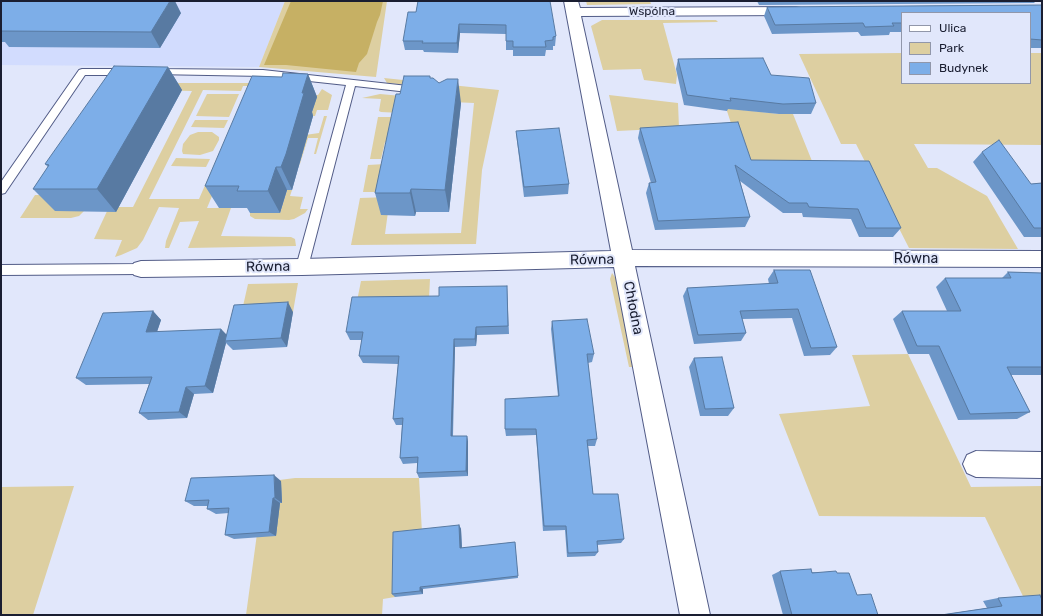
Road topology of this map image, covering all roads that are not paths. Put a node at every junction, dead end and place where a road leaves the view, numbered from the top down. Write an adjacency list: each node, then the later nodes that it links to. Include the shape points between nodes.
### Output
1 (572, 7): 2 (street, Wspólna); 6 (street, Chłodna)
2 (806, 10)
3 (351, 83): 4 (lane); 5 (lane, via 241,72 82,72); 8 (lane)
4 (422, 91)
5 (1, 190)
6 (624, 259): 7 (street, Równa); 8 (street, Równa); 13 (street, Chłodna)
7 (1042, 259)
8 (302, 267): 9 (street, Równa)
9 (141, 269): 10 (lane)
10 (1, 270)
11 (976, 464): 12 (street)
12 (1042, 465)
13 (695, 615)

